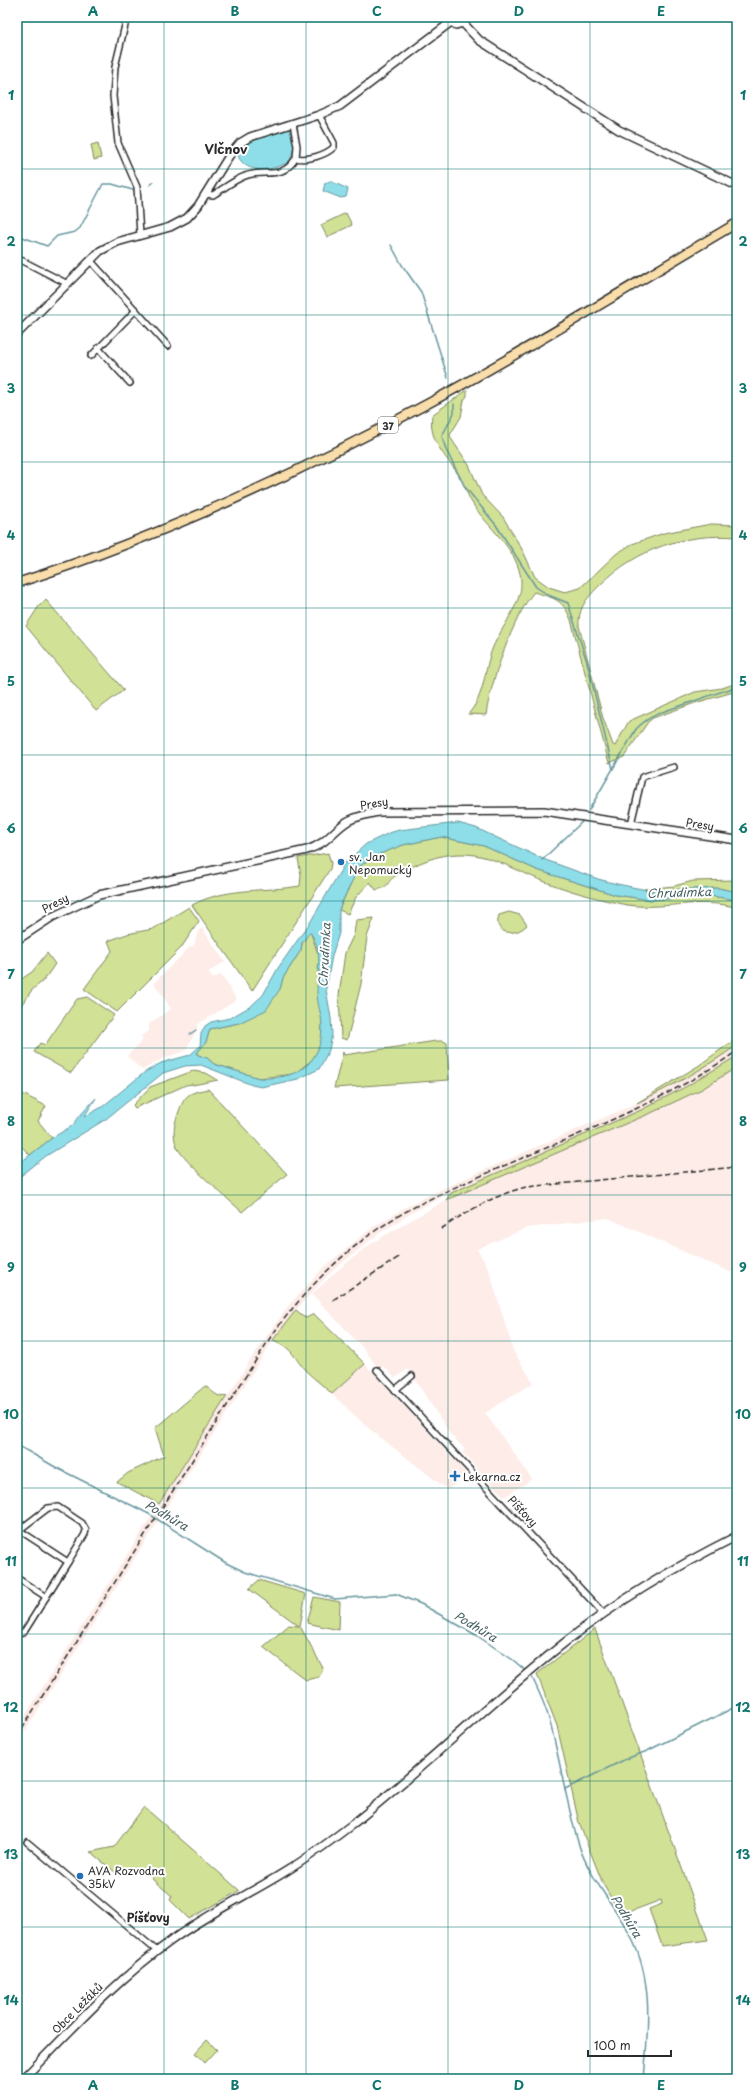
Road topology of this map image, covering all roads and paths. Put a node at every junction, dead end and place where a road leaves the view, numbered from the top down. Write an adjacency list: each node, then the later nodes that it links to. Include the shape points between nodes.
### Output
1 (127, 17): 10 (street, via 115,68 113,96 118,143 137,190)
2 (450, 20): 3 (street, via 456,25); 4 (street, via 352,98)
3 (464, 20): 7 (street, via 479,40 619,130)
4 (319, 115): 5 (street); 6 (street, via 334,147 328,152 310,158)
5 (294, 124): 6 (street, via 298,149); 8 (street, via 240,143)
6 (296, 158): 8 (street, via 290,166 276,173 245,176 213,195)
7 (737, 186)
8 (206, 194): 10 (street, via 184,221)
9 (737, 223): 20 (main road, 37, via 451,391 328,455 166,528)
10 (140, 235): 12 (street, via 114,243)
11 (17, 258): 13 (street)
12 (90, 260): 13 (street); 14 (street)
13 (66, 283): 15 (street)
14 (136, 310): 16 (street); 17 (street)
15 (17, 334)
16 (168, 346)
17 (98, 348): 18 (street); 19 (street)
18 (91, 356)
19 (130, 383)
20 (17, 583)
21 (674, 768): 22 (street, via 641,778)
22 (631, 824): 23 (street, Presy); 24 (street, Presy, via 544,811 366,814 347,822 326,842 307,850 94,896 52,917)
23 (737, 840)
24 (17, 940)
25 (377, 1370): 27 (street, Píšťovy)
26 (412, 1376): 27 (street)
27 (395, 1390): 33 (street, Píšťovy)
28 (18, 1531): 30 (street); 30 (street, via 51,1507 58,1507 82,1523 86,1530)
29 (737, 1536): 33 (street, Obce Ležáků, via 676,1568)
30 (68, 1562): 32 (street)
31 (17, 1578): 32 (street)
32 (46, 1596): 34 (street, via 24,1632)
33 (604, 1614): 36 (street, Obce Ležáků, via 534,1668 324,1846 291,1869 195,1924)
34 (17, 1635)
35 (26, 1842): 36 (street)
36 (157, 1951): 37 (street, Obce Ležáků, via 104,1996)
37 (23, 2079)

